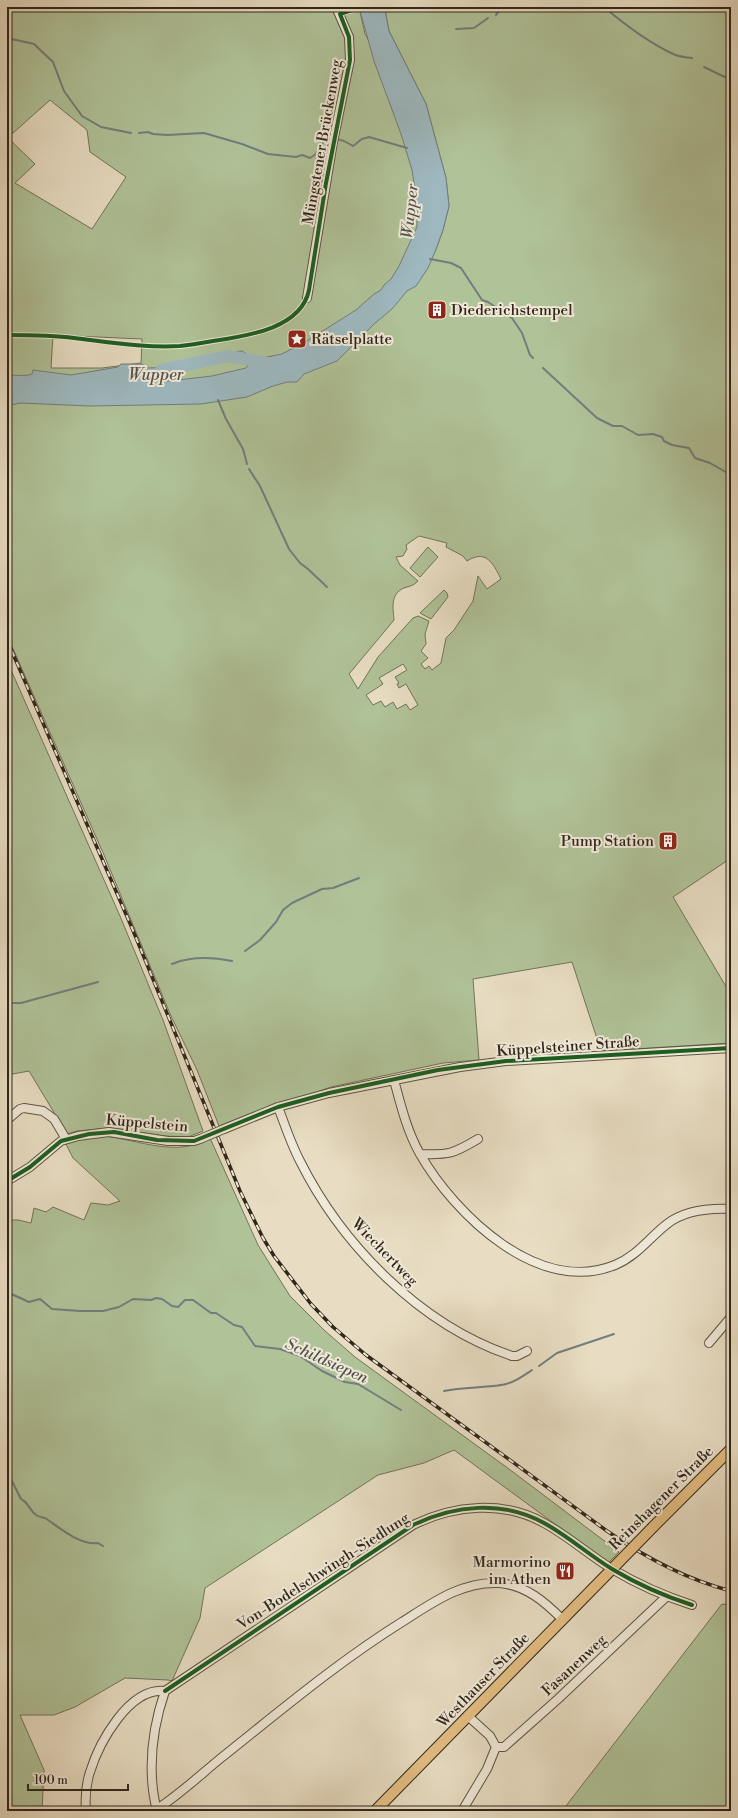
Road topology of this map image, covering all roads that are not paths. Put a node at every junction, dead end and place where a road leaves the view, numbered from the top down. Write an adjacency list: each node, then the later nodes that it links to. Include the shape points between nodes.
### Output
1 (336, 7): 2 (street, Müngstener Brückenweg, via 347,31 351,52)
2 (307, 298)
3 (731, 1048): 4 (street, Küppelsteiner Straße, via 506,1061 438,1070)
4 (394, 1080): 5 (street, Küppelsteiner Straße, via 329,1093); 10 (street, via 404,1119)
5 (278, 1108): 7 (street, Küppelsteiner Straße); 15 (street, Wiechertweg, via 292,1143 316,1189 346,1234 382,1273 422,1308 471,1338 512,1356)
6 (7, 1120): 8 (street, via 20,1109 42,1111 54,1119)
7 (224, 1129): 8 (street, Küppelstein, bridge, via 200,1139 181,1141 109,1132)
8 (66, 1139): 11 (street, Küppelstein)
9 (478, 1139): 10 (street, via 449,1154)
10 (420, 1154): 12 (street, via 452,1200 484,1230 519,1254 542,1265 562,1270 584,1273 610,1267 630,1257 676,1218 696,1211)
11 (7, 1181)
12 (731, 1209)
13 (731, 1317): 14 (street)
14 (709, 1343)
15 (527, 1351)
16 (731, 1449): 17 (main road, Reinshagener Straße, bridge)
17 (613, 1568): 18 (street); 20 (main road, Westhauser Straße); 21 (street, Von-Bodelschwingh-Siedlung, via 558,1531 528,1516 487,1508 444,1513 413,1525)
18 (666, 1597): 19 (street); 23 (street, Fasanenweg, via 504,1747)
19 (692, 1605)
20 (563, 1620): 22 (main road, Westhauser Straße); 25 (street, via 542,1600 517,1587 486,1583 456,1591 428,1605 361,1649)
21 (165, 1691): 24 (street, Von-Bodelschwingh-Siedlung, via 151,1692 141,1697 114,1725 99,1750 90,1773); 25 (street, via 157,1713 152,1751)
22 (469, 1717): 23 (street, via 490,1736); 26 (main road, Westhauser Straße)
23 (496, 1747): 27 (street, via 487,1769)
24 (86, 1811)
25 (156, 1811)
26 (375, 1811)
27 (462, 1811)

